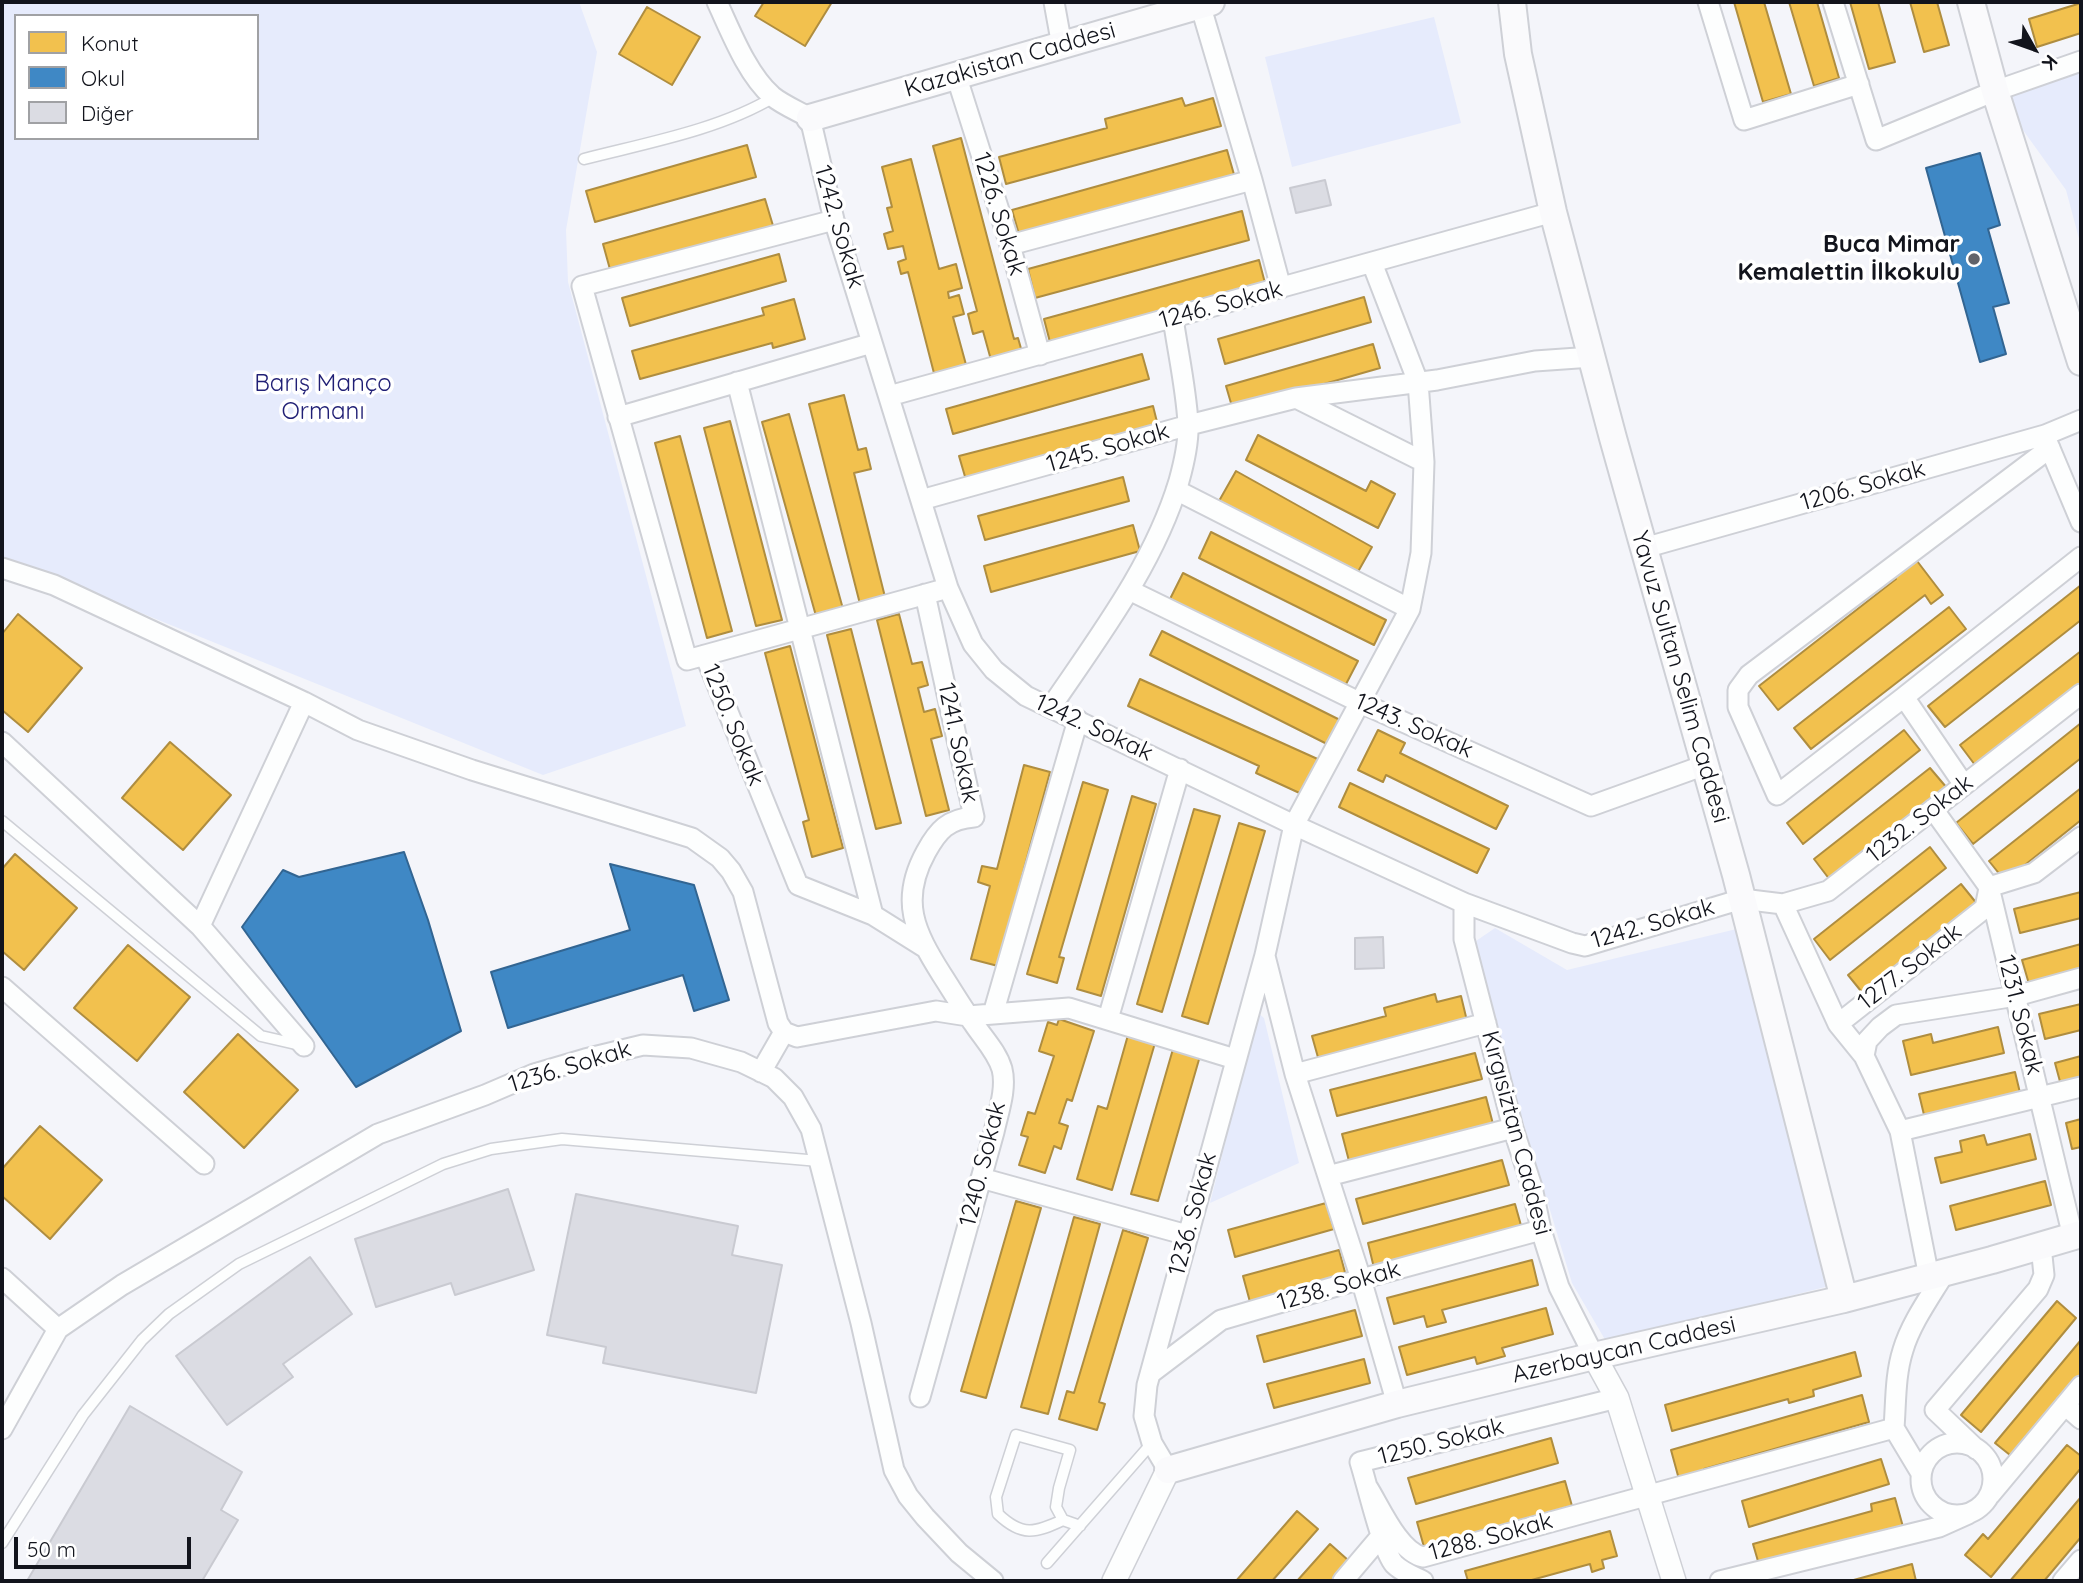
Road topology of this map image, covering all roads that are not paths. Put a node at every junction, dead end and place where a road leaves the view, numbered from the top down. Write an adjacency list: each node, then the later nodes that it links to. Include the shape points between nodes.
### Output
1 (717, 2): 15 (street, via 758,81)
2 (1054, 2): 9 (street)
3 (1497, 2): 10 (main road)
4 (1512, 2): 10 (main road)
5 (1708, 2): 13 (street, via 1744,120)
6 (1833, 2): 13 (street)
7 (1970, 2): 14 (main road)
8 (1205, 3): 9 (main road, Kazakistan Caddesi); 18 (street)
9 (1062, 46): 12 (main road, Kazakistan Caddesi)
10 (1518, 54): 19 (main road, Yavuz Sultan Selim Caddesi)
11 (2081, 61): 14 (street)
12 (956, 75): 16 (main road, Kazakistan Caddesi); 21 (street, 1226. Sokak)
13 (1858, 84): 14 (street, via 1876,140)
14 (1995, 91): 24 (main road)
15 (774, 97): 16 (street); 17 (lane, via 729,120)
16 (810, 118): 20 (street, 1242. Sokak)
17 (584, 159)
18 (1252, 180): 21 (street); 23 (street)
19 (1553, 212): 22 (street, 1246. Sokak); 28 (main road, Yavuz Sultan Selim Caddesi)
20 (834, 220): 26 (street, 1242. Sokak); 34 (street, 1250. Sokak, via 582,286)
21 (1010, 245): 27 (street, 1226. Sokak)
22 (1372, 263): 23 (street, 1246. Sokak); 31 (street, 1236. Sokak)
23 (1281, 288): 25 (street, 1246. Sokak)
24 (2073, 310): 29 (main road)
25 (1173, 318): 27 (street, 1246. Sokak); 36 (street)
26 (872, 343): 30 (street); 32 (street, 1242. Sokak)
27 (1040, 355): 32 (street, 1246. Sokak)
28 (1592, 357): 31 (street, 1245. Sokak, via 1535,361); 42 (main road, Yavuz Sultan Selim Caddesi)
29 (2081, 362)
30 (737, 382): 34 (street); 49 (street)
31 (1418, 382): 33 (street, 1245. Sokak); 38 (street, 1236. Sokak)
32 (889, 396): 40 (street, 1242. Sokak)
33 (1296, 398): 36 (street, 1245. Sokak); 38 (street)
34 (618, 417): 50 (street, 1250. Sokak, via 687,660)
35 (2081, 420): 37 (street, 1206. Sokak)
36 (1189, 425): 39 (street); 40 (street, 1245. Sokak)
37 (2048, 442): 41 (street); 42 (street, 1206. Sokak); 52 (street, via 1749,675 1738,690 1738,707 1777,795)
38 (1424, 462): 48 (street, 1236. Sokak, via 1421,553)
39 (1176, 490): 46 (street, via 1164,524); 48 (street)
40 (921, 500): 45 (street, 1242. Sokak)
41 (2081, 522)
42 (1644, 548): 58 (main road, Yavuz Sultan Selim Caddesi)
43 (2081, 557): 52 (street)
44 (2, 568): 53 (street, via 54,585)
45 (948, 588): 47 (street); 55 (street, 1242. Sokak, via 973,644 994,670 1026,696)
46 (1129, 590): 54 (street, 1243. Sokak); 55 (street)
47 (925, 594): 49 (street); 71 (street, 1241. Sokak, via 974,817 945,826 922,860 911,900)
48 (1409, 609): 54 (street, 1236. Sokak)
49 (801, 628): 50 (street); 69 (street)
50 (705, 655): 69 (street, 1250. Sokak, via 798,885)
51 (2081, 694): 60 (street, 1232. Sokak)
52 (1904, 697): 60 (street)
53 (304, 702): 70 (street); 81 (street, via 358,730 472,770 692,838 720,858 743,892)
54 (1360, 703): 58 (street, 1243. Sokak, via 1591,806); 63 (street, 1236. Sokak)
55 (1051, 706): 56 (street, 1242. Sokak)
56 (1079, 720): 59 (street, 1242. Sokak); 76 (street)
57 (2, 742): 70 (street)
58 (1705, 765): 66 (main road, Yavuz Sultan Selim Caddesi)
59 (1180, 769): 63 (street, 1242. Sokak); 78 (street)
60 (1964, 785): 61 (street, 1232. Sokak)
61 (1933, 809): 65 (street, 1231. Sokak); 68 (street, 1232. Sokak, via 1828,891)
62 (2, 821): 82 (lane, via 261,1036)
63 (1294, 825): 67 (street, 1242. Sokak); 72 (street, 1236. Sokak)
64 (2081, 836): 65 (street, via 2034,873)
65 (1989, 887): 75 (street, 1231. Sokak); 80 (street, 1277. Sokak, via 1985,908)
66 (1742, 899): 67 (street, 1242. Sokak, via 1585,946); 68 (street, 1232. Sokak); 102 (main road, Yavuz Sultan Selim Caddesi)
67 (1464, 903): 79 (street, Kırgısiztan Caddesi, via 1464,939)
68 (1783, 904): 80 (street, 1277. Sokak)
69 (873, 915): 71 (street, 1250. Sokak)
70 (200, 926): 82 (street)
71 (924, 947): 77 (street, 1241. Sokak)
72 (1265, 955): 84 (street, 1236. Sokak); 86 (street, 1236. Sokak)
73 (2081, 978): 75 (street)
74 (2, 987): 92 (street)
75 (2016, 996): 83 (street, via 1896,1014 1867,1041); 88 (street, 1231. Sokak)
76 (993, 1014): 77 (street); 78 (street, via 1069,1007)
77 (968, 1016): 81 (street, via 936,1011 797,1037); 94 (street, 1240. Sokak, via 996,1054 1002,1071 1002,1096)
78 (1108, 1020): 84 (street)
79 (1486, 1023): 86 (street); 89 (street, Kırgısiztan Caddesi)
80 (1838, 1024): 83 (street)
81 (784, 1032): 85 (street)
82 (304, 1046)
83 (1864, 1056): 90 (street)
84 (1236, 1059): 96 (street, 1236. Sokak)
85 (761, 1072): 91 (street, 1236. Sokak, via 793,1097 811,1129); 103 (street, 1236. Sokak, via 691,1048 643,1045 534,1074 378,1134 122,1285)
86 (1295, 1074): 93 (street, 1236. Sokak)
87 (2081, 1087): 88 (street)
88 (2040, 1097): 90 (street); 97 (street, 1231. Sokak)
89 (1513, 1128): 93 (street); 95 (street, Kırgısiztan Caddesi)
90 (1900, 1130): 99 (street)
91 (819, 1161): 125 (lane, via 562,1139 491,1149 443,1164 239,1264 169,1314 142,1340 83,1415); 128 (street, 1236. Sokak, via 894,1471 925,1517)
92 (204, 1164)
93 (1328, 1176): 101 (street, 1236. Sokak)
94 (981, 1178): 96 (street); 107 (street, 1240. Sokak)
95 (1541, 1230): 101 (street, 1238. Sokak); 104 (street, Kırgısiztan Caddesi, via 1559,1287)
96 (1188, 1234): 105 (street, 1236. Sokak)
97 (2077, 1235): 98 (main road, Azerbaycan Caddesi)
98 (2041, 1246): 99 (main road, Azerbaycan Caddesi); 115 (street, via 2044,1275 2038,1289 1935,1410)
99 (1937, 1275): 102 (main road, Azerbaycan Caddesi); 112 (street, via 1903,1347)
100 (2, 1278): 103 (street)
101 (1361, 1279): 105 (street, 1238. Sokak, via 1221,1320); 109 (street, 1236. Sokak)
102 (1843, 1299): 104 (main road, Azerbaycan Caddesi)
103 (58, 1329): 113 (street, 1236. Sokak)
104 (1594, 1356): 108 (street); 109 (main road, Azerbaycan Caddesi)
105 (1151, 1373): 114 (street, 1236. Sokak, via 1143,1416)
106 (2081, 1386): 110 (street)
107 (920, 1397)
108 (1617, 1398): 118 (street, 1250. Sokak, via 1360,1462); 119 (street)
109 (1397, 1404): 116 (main road, Azerbaycan Caddesi)
110 (2065, 1405): 111 (street); 120 (street)
111 (2081, 1419)
112 (1894, 1428): 117 (street); 119 (street, 1288. Sokak)
113 (2, 1429)
114 (1152, 1443): 116 (street, 1236. Sokak); 123 (lane)
115 (1976, 1449): 117 (street, via 1966,1444 1943,1446 1933,1452); 120 (street, via 1993,1477)
116 (1168, 1470): 129 (street)
117 (1921, 1473): 121 (street, via 1925,1497 1933,1507 1955,1516)
118 (1368, 1488): 119 (street, 1288. Sokak, via 1406,1547 1423,1557); 124 (street, 1250. Sokak)
119 (1647, 1494): 132 (street)
120 (1987, 1499): 121 (street)
121 (1968, 1514): 133 (street, via 1939,1527)
122 (1063, 1520): 122 (lane, via 1056,1507 1070,1450 1016,1435 996,1497 998,1514 1022,1531 1036,1531); 123 (lane)
123 (1080, 1527): 127 (lane)
124 (1382, 1535): 130 (street); 131 (street, 1250. Sokak, via 1392,1563)
125 (2, 1543)
126 (2081, 1560): 134 (street)
127 (1047, 1563)
128 (993, 1581)
129 (1114, 1581)
130 (1343, 1581)
131 (1423, 1581)
132 (1674, 1581)
133 (1720, 1581)
134 (2063, 1581)

